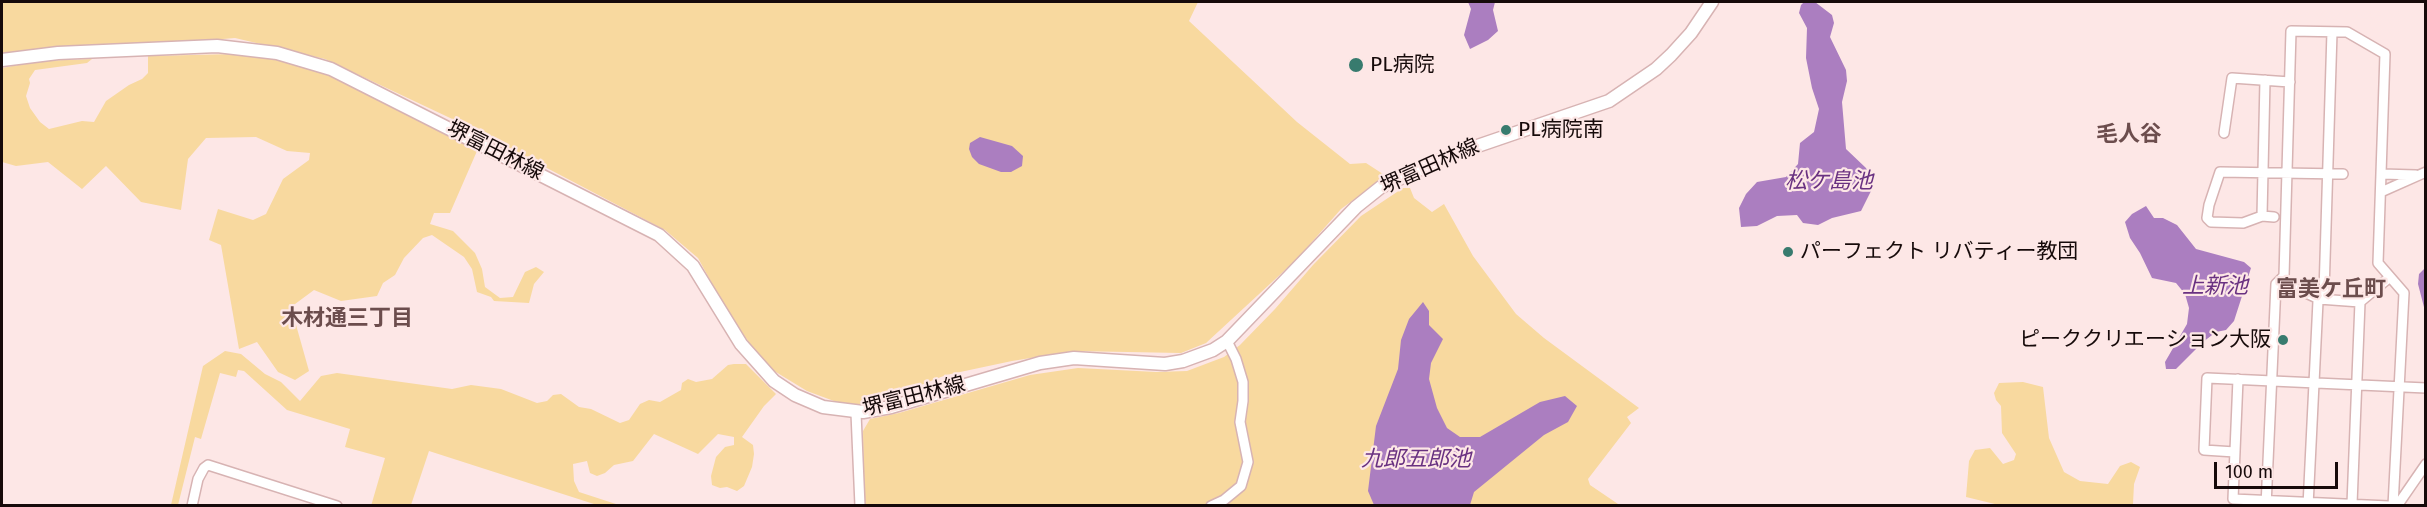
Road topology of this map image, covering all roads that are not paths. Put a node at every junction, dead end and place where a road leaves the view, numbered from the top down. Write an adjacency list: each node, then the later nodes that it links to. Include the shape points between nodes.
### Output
1 (1712, 2): 20 (main road, 堺富田林線, via 1671,55 1609,101 1461,151 1382,187 1356,207)
2 (2332, 32): 5 (street, via 2291,31); 9 (street); 11 (street, via 2347,32 2385,54)
3 (2, 60): 27 (main road, 堺富田林線, via 58,53 217,46 277,53 331,69 659,235 693,266 741,344 769,376 807,401)
4 (2265, 80): 5 (street); 6 (street, via 2232,78); 7 (street)
5 (2290, 82): 8 (street)
6 (2224, 133)
7 (2263, 172): 8 (street); 14 (street); 14 (street, via 2220,172 2207,218 2211,222 2243,223)
8 (2287, 173): 9 (street); 17 (street, via 2284,276)
9 (2328, 174): 10 (street); 18 (street, via 2324,292)
10 (2343, 174)
11 (2382, 174): 12 (street); 13 (street)
12 (2423, 174): 13 (street)
13 (2381, 192): 16 (street, via 2378,263)
14 (2262, 216): 15 (street)
15 (2274, 217)
16 (2390, 277): 19 (street); 25 (street, via 2404,294)
17 (2280, 280): 18 (street); 22 (street, via 2276,284)
18 (2319, 299): 19 (street); 23 (street)
19 (2360, 302): 24 (street)
20 (1227, 341): 27 (main road, 堺富田林線, via 1199,357 1165,364 1074,358 1040,363 891,407); 36 (street, via 1244,382 1240,422 1248,462 1241,486)
21 (2238, 380): 22 (street); 28 (street); 28 (street, via 2207,378 2206,388 2204,450)
22 (2271, 381): 23 (street); 30 (street)
23 (2314, 383): 24 (street); 31 (street)
24 (2357, 385): 25 (street); 32 (street)
25 (2399, 387): 26 (street); 37 (street)
26 (2426, 388)
27 (856, 413): 35 (street)
28 (2235, 452): 30 (street, via 2233,499)
29 (2426, 464): 37 (street)
30 (2266, 503): 31 (street)
31 (2308, 504): 32 (street)
32 (2352, 504): 37 (street)
33 (192, 506): 34 (street, via 198,479 208,465)
34 (337, 506)
35 (860, 506)
36 (1211, 506)
37 (2393, 506)

